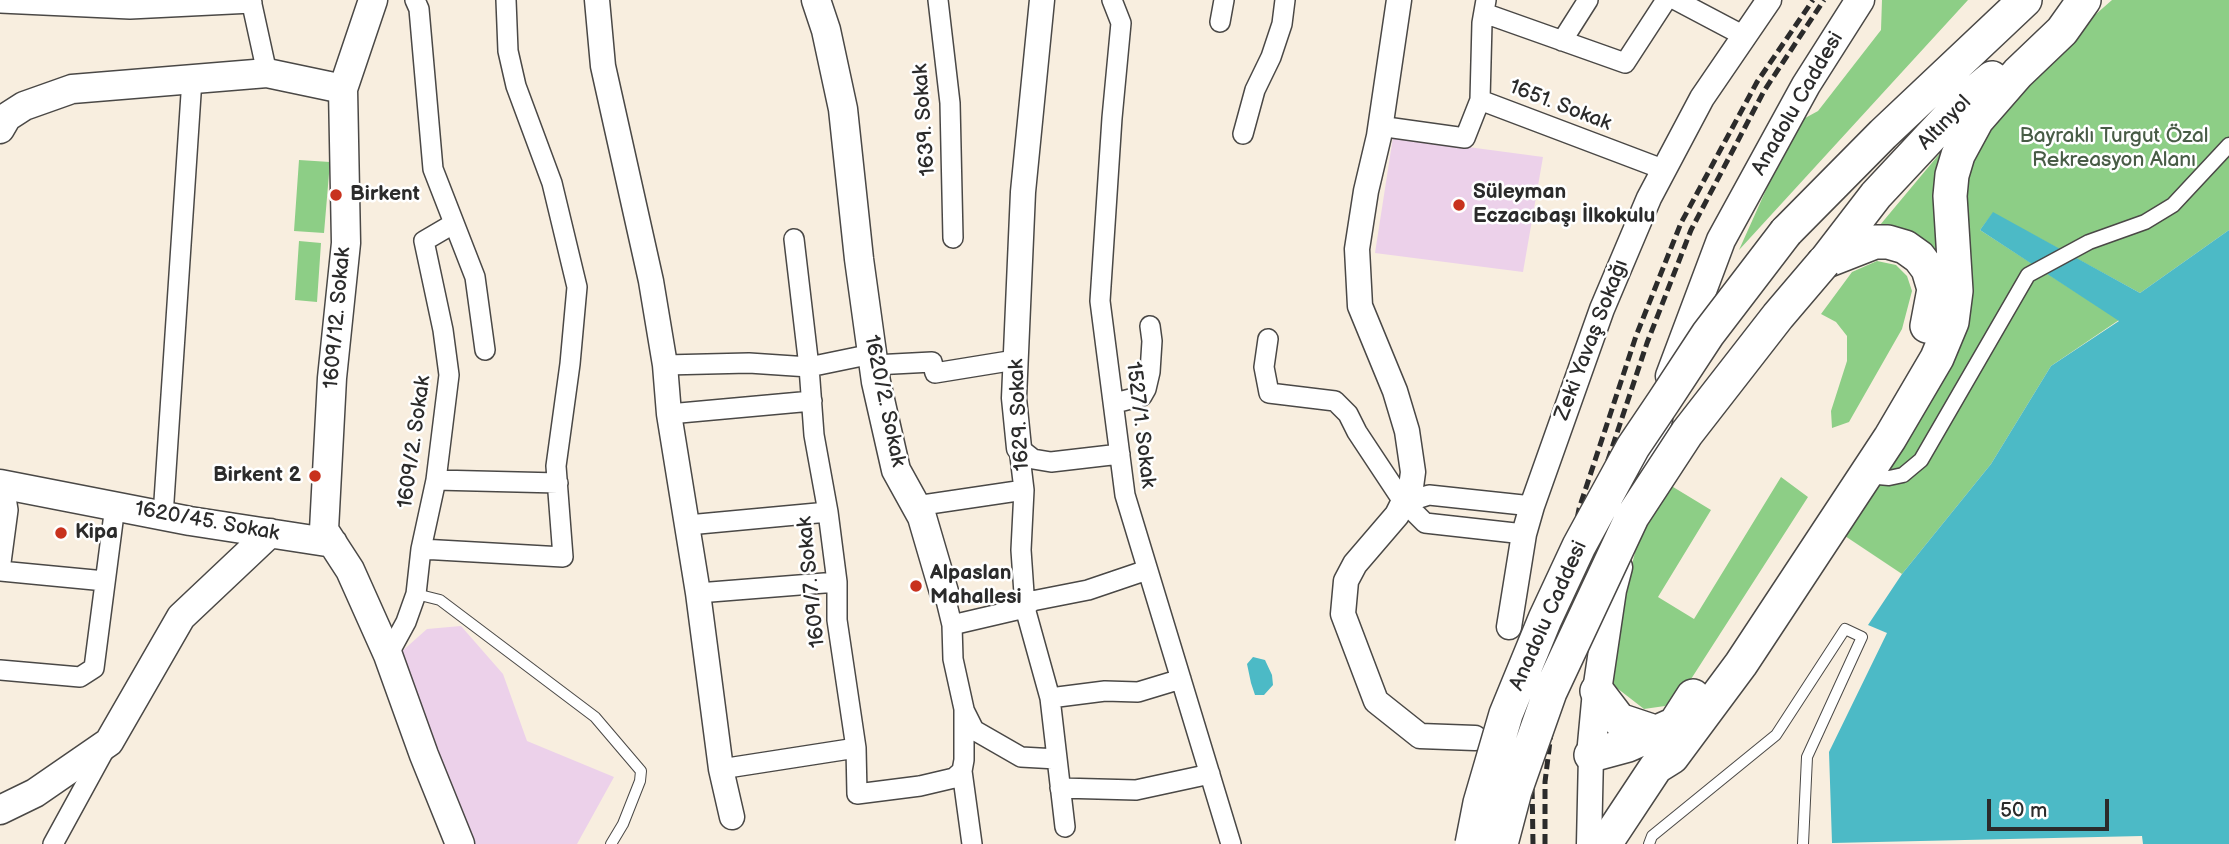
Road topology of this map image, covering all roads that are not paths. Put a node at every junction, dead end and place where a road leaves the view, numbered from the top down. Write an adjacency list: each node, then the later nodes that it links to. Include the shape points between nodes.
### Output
1 (373, 0): 28 (main road, 1609/12. Sokak)
2 (415, 0): 35 (street, via 433,169)
3 (506, 0): 54 (street, via 508,51 516,86 552,183 577,287 556,466)
4 (597, 0): 45 (street, via 603,66)
5 (817, 0): 43 (main road, 1620/2. Sokak, via 843,109)
6 (938, 0): 37 (street, 1639. Sokak, via 950,103)
7 (1042, 0): 44 (street, 1629. Sokak, via 1023,192)
8 (1112, 0): 48 (street, 1527/1. Sokak, via 1121,23 1100,301)
9 (1224, 0): 23 (street)
10 (1285, 0): 32 (street, via 1282,24)
11 (1399, 0): 30 (street)
12 (1588, 0): 25 (street)
13 (1665, 0): 25 (street, via 1625,63)
14 (1675, 0): 24 (street)
15 (1769, 0): 24 (street, Zeki Yavaş Sokağı)
16 (1860, 0): 81 (main road, Anadolu Caddesi, via 1806,85 1721,240 1666,388 1612,590)
17 (1998, 0): 36 (highway, via 1892,107)
18 (2025, 0): 36 (highway)
19 (2083, 0): 39 (highway, Altınyol, via 1962,103 1876,195); 90 (highway, via 2062,31 1977,120 1958,155 1950,196 1956,291 1952,322 1937,358 1890,438 1741,664 1672,757)
20 (252, 2): 21 (street, via 130,9); 26 (street)
21 (0, 3)
22 (1485, 7): 25 (street); 29 (street)
23 (1220, 22)
24 (1746, 37): 34 (street, Zeki Yavaş Sokağı, via 1702,98)
25 (1562, 41)
26 (267, 73): 27 (main road); 28 (main road)
27 (192, 79): 31 (main road, via 72,89 24,106 7,117); 62 (street)
28 (343, 89): 66 (main road, 1609/12. Sokak, via 346,243 332,378 324,530)
29 (1480, 100): 30 (street, 1651. Sokak, via 1465,138); 34 (street, 1651. Sokak)
30 (1379, 126): 57 (street, via 1357,248 1360,306 1406,430 1413,472)
31 (0, 129)
32 (1243, 134)
33 (2229, 145): 52 (street, via 2173,205 2028,275 1921,460 1903,475)
34 (1665, 170): 60 (street, Zeki Yavaş Sokağı, via 1602,309)
35 (453, 224): 42 (street, via 475,277); 53 (street, 1609/2. Sokak, via 424,241 449,375)
36 (1786, 232): 103 (highway, Anadolu Caddesi, bridge, via 1708,334 1633,447 1579,545 1506,714)
37 (953, 238)
38 (794, 239): 46 (street, 1609/7. Sokak)
39 (1824, 262): 84 (highway, via 1875,242 1905,247 1928,269 1934,289 1925,332 1897,387 1675,724); 104 (highway, Anadolu Caddesi, bridge, via 1687,433 1632,517 1550,692)
40 (1150, 326): 48 (street, via 1146,389 1142,396)
41 (1268, 338): 57 (street, via 1264,367 1269,393 1335,401)
42 (485, 350)
43 (873, 360): 44 (street, via 932,362 935,373); 46 (street); 59 (main road, 1620/2. Sokak, via 896,470)
44 (1015, 360): 50 (street, 1629. Sokak)
45 (665, 365): 46 (street); 49 (street)
46 (809, 366): 47 (street, 1609/7. Sokak)
47 (811, 401): 49 (street); 61 (street, 1609/7. Sokak)
48 (1115, 403): 51 (street, 1527/1. Sokak)
49 (669, 414): 63 (street)
50 (1019, 448): 51 (street, via 1033,459 1051,462); 56 (street, 1629. Sokak)
51 (1120, 454): 69 (street, 1527/1. Sokak, via 1125,495)
52 (1878, 477)
53 (436, 480): 54 (street); 67 (street, 1609/2. Sokak)
54 (558, 483): 67 (street, via 563,557)
55 (2, 484): 58 (main road, 1620/45. Sokak); 68 (street, via 8,510)
56 (1024, 490): 59 (street); 75 (street, 1629. Sokak, via 1021,550)
57 (1404, 503): 60 (street, via 1429,495); 65 (street, via 1426,523); 85 (street, via 1354,564 1346,581 1343,614 1376,701 1420,736)
58 (115, 506): 62 (main road, 1620/45. Sokak); 70 (street)
59 (916, 506): 72 (main road, 1620/2. Sokak)
60 (1532, 506): 65 (street, Zeki Yavaş Sokağı)
61 (828, 512): 63 (street); 71 (street, 1609/7. Sokak)
62 (163, 516): 64 (main road, 1620/45. Sokak)
63 (688, 525): 73 (street)
64 (270, 533): 66 (main road, 1620/45. Sokak); 86 (main road, via 181,617)
65 (1524, 534): 77 (street, Zeki Yavaş Sokağı)
66 (332, 544): 78 (main road, via 350,570)
67 (421, 549): 74 (street, 1609/2. Sokak)
68 (0, 570): 70 (street)
69 (1147, 570): 75 (street, via 1088,590 1032,601); 80 (street, 1527/1. Sokak)
70 (105, 581): 79 (street, via 94,668 80,677)
71 (837, 582): 73 (street); 87 (street, 1609/7. Sokak, via 837,620)
72 (944, 592): 76 (street, 1620/2. Sokak)
73 (698, 593): 91 (street)
74 (416, 594): 78 (street, 1609/2. Sokak); 100 (lane, via 440,600 595,717 641,771)
75 (1025, 608): 76 (street); 82 (street, 1629. Sokak)
76 (952, 625): 83 (street, 1620/2. Sokak, via 953,659)
77 (1509, 627)
78 (387, 655): 99 (main road)
79 (0, 670)
80 (1181, 679): 82 (street, via 1138,692); 93 (street, 1527/1. Sokak)
81 (1597, 691): 84 (highway, via 1619,720); 88 (main road, Anadolu Caddesi)
82 (1051, 698): 89 (street, 1629. Sokak)
83 (964, 709): 89 (street, via 974,730 1021,757); 92 (street, 1620/2. Sokak)
84 (1658, 733): 88 (highway)
85 (1475, 738)
86 (109, 742): 95 (main road, via 35,793); 98 (street)
87 (856, 748): 91 (street); 92 (street, 1609/7. Sokak, via 857,794 920,786 954,778)
88 (1591, 755): 90 (highway, via 1607,766); 105 (street)
89 (1057, 760): 94 (street, 1629. Sokak)
90 (1656, 767): 106 (highway)
91 (721, 769): 96 (street)
92 (962, 771): 101 (street, 1620/2. Sokak)
93 (1210, 774): 94 (street, via 1136,790); 102 (street, 1527/1. Sokak)
94 (1060, 788): 97 (street, 1629. Sokak)
95 (0, 810)
96 (732, 817)
97 (1065, 827)
98 (53, 844)
99 (460, 844)
100 (611, 844)
101 (972, 844)
102 (1231, 844)
103 (1472, 844)
104 (1501, 844)
105 (1589, 844)
106 (1605, 844)
107 (1649, 844): 108 (lane, via 1652,836 1776,735 1845,629 1862,637 1807,757)
108 (1803, 844)

